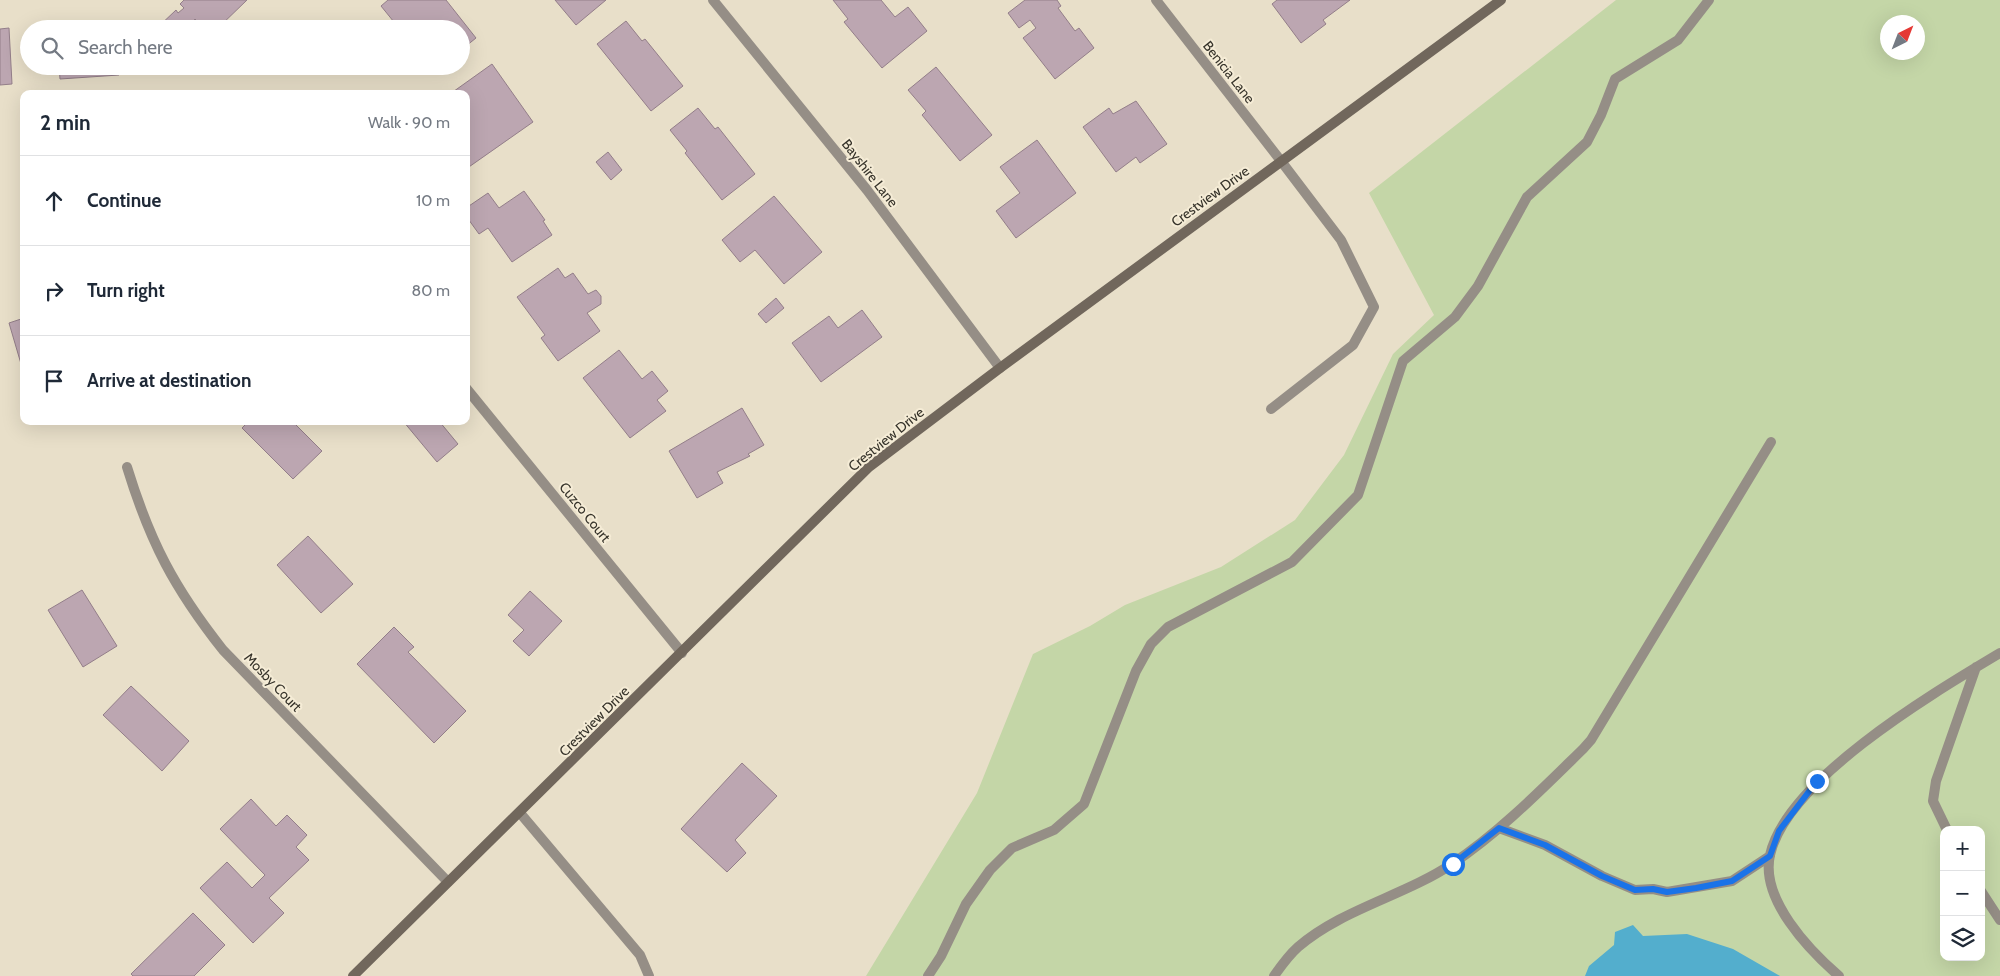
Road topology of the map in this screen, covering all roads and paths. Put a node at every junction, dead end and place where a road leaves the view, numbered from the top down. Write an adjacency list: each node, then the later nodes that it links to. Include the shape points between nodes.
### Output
1 (713, 0): 6 (street, Bayshire Lane, via 867,190)
2 (1156, 0): 5 (street, Benicia Lane)
3 (1501, 0): 5 (main road, Crestview Drive)
4 (1709, 0): 23 (street, via 1678,40 1615,79 1587,142 1527,197 1478,286 1455,317 1403,361 1358,495 1292,562 1168,627 1151,644 1136,671 1084,804 1054,830 1012,848 990,870 966,904)
5 (1281, 160): 6 (main road, Crestview Drive); 8 (street, Benicia Lane, via 1341,240 1374,307 1352,345)
6 (1000, 368): 11 (main road, Crestview Drive, via 869,467)
7 (470, 393): 11 (street, Cuzco Court)
8 (1271, 409)
9 (1772, 442): 16 (street, via 1591,740)
10 (127, 467): 18 (street, Mosby Court, via 143,517 165,567 194,613 223,650)
11 (682, 653): 14 (main road, Crestview Drive)
12 (2000, 653): 13 (street)
13 (1976, 668): 15 (street, via 1936,781 1933,801); 17 (street, via 1929,697 1817,781 1779,831)
14 (520, 813): 18 (main road, Crestview Drive); 22 (street, via 640,955)
15 (1945, 826)
16 (1499, 828): 17 (street, via 1545,845 1635,890 1667,892 1732,881); 24 (street, via 1437,874 1348,916 1312,937 1298,947)
17 (1770, 856): 25 (street, via 1769,874 1785,914 1798,936)
18 (448, 882): 21 (main road, Crestview Drive)
19 (1985, 897): 20 (street)
20 (2000, 920)
21 (354, 976)
22 (649, 976)
23 (928, 976)
24 (1274, 976)
25 (1839, 976)

